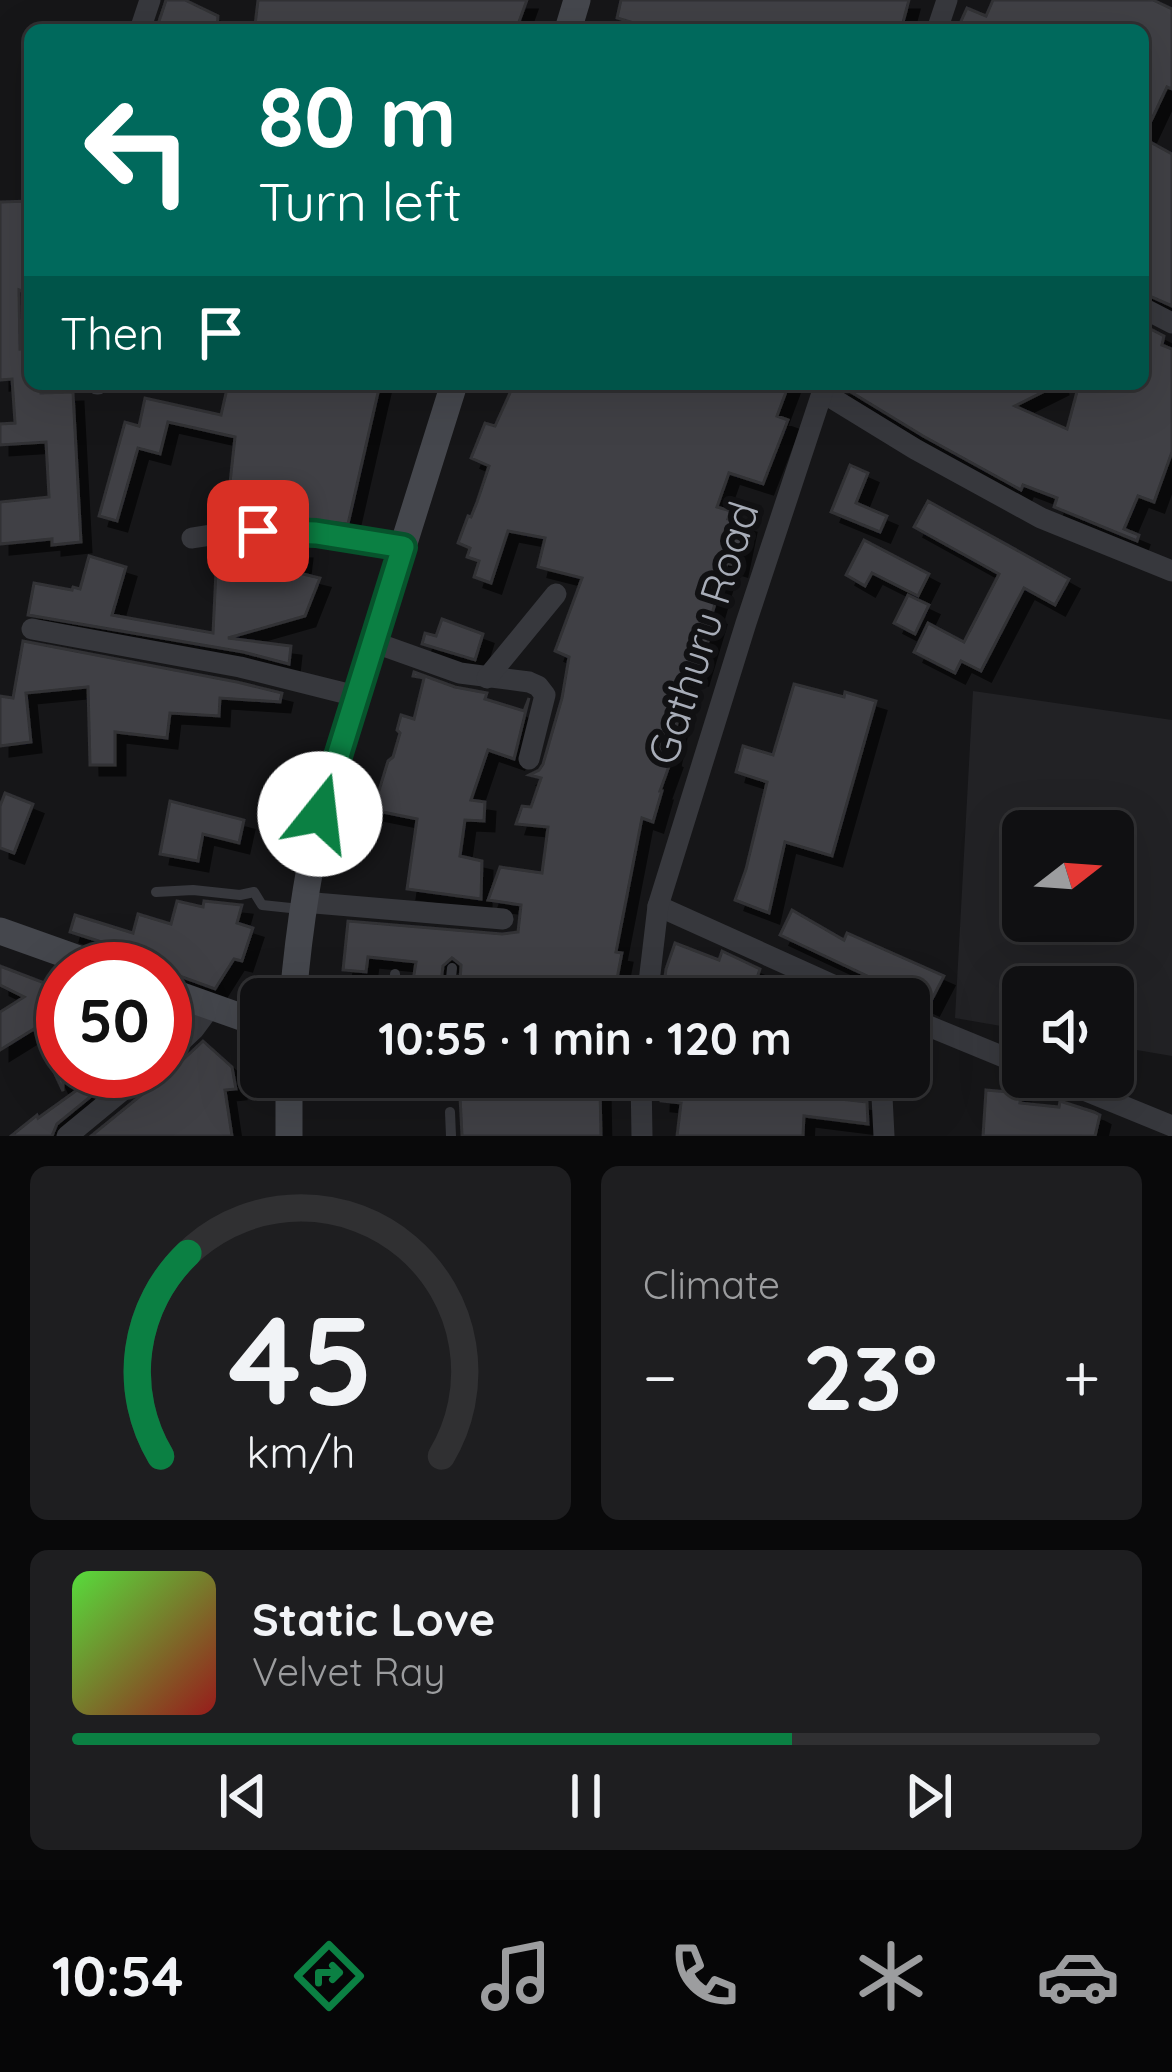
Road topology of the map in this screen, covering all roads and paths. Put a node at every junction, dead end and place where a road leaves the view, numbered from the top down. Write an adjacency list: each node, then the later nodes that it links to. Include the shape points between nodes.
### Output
1 (452, 390): 5 (main road)
2 (823, 390): 15 (street, Gathuru Road)
3 (827, 390): 6 (street, via 1041,518)
4 (192, 538): 5 (street, via 316,533)
5 (403, 547): 9 (main road)
6 (1172, 571)
7 (556, 594): 10 (street)
8 (32, 629): 11 (street)
9 (373, 642): 10 (street); 11 (main road)
10 (488, 678): 12 (street, via 543,690)
11 (356, 696): 14 (main road, via 322,805)
12 (529, 759)
13 (156, 892): 14 (lane, via 254,892 262,905)
14 (303, 905): 16 (street); 21 (main road)
15 (658, 906): 24 (street, Gathuru Road); 25 (street)
16 (502, 920)
17 (0, 931): 18 (main road)
18 (36, 944)
19 (452, 968): 23 (lane)
20 (395, 974): 22 (lane)
21 (295, 978)
22 (395, 978)
23 (451, 978)
24 (649, 978)
25 (817, 978)
26 (192, 999): 27 (main road)
27 (211, 1006): 28 (main road); 30 (street)
28 (240, 1016)
29 (930, 1027): 31 (street)
30 (192, 1031)
31 (1002, 1056)
32 (113, 1098): 39 (street)
33 (289, 1098): 40 (main road)
34 (641, 1098): 42 (street)
35 (882, 1098): 43 (street)
36 (1103, 1098): 38 (street)
37 (450, 1112): 41 (lane)
38 (1172, 1126)
39 (67, 1136)
40 (289, 1136)
41 (451, 1136)
42 (642, 1136)
43 (884, 1136)

